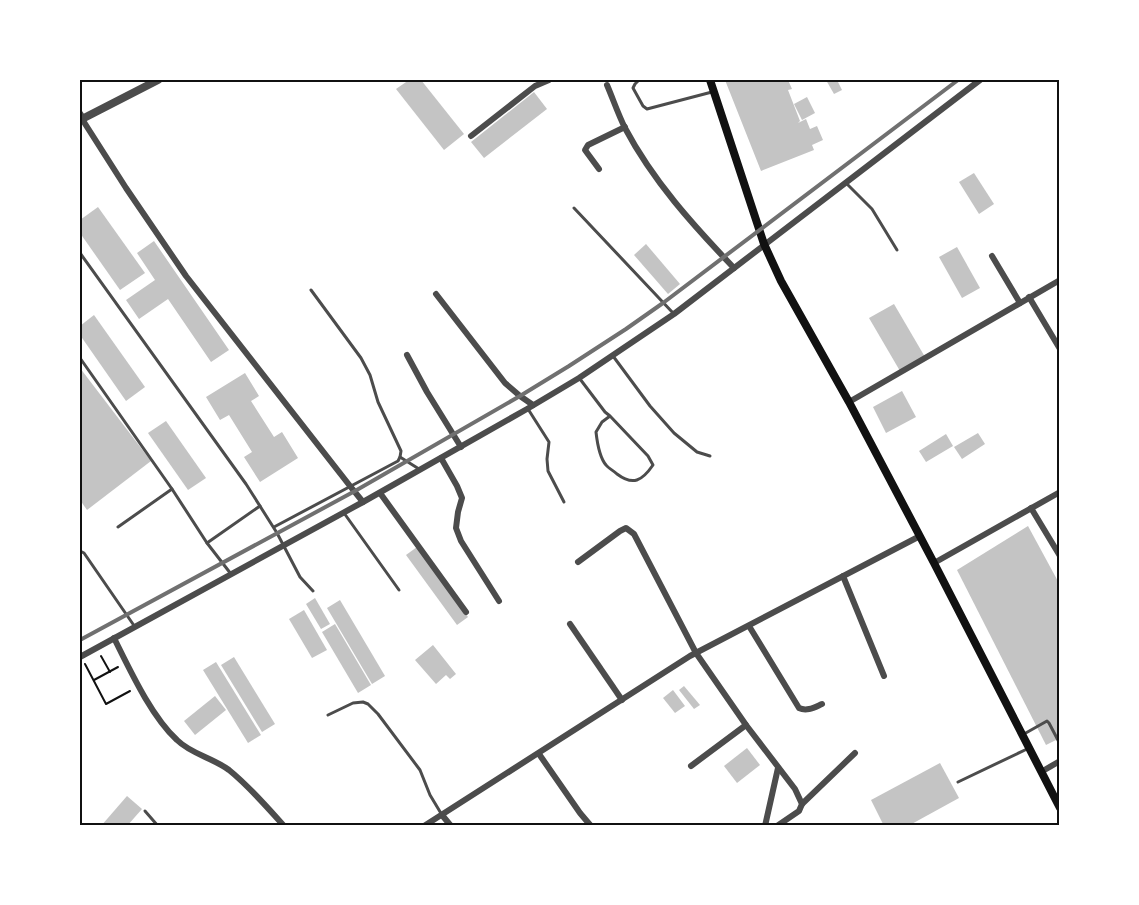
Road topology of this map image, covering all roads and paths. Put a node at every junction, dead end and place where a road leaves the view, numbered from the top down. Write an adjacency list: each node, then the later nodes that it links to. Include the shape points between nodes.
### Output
1 (158, 80): 8 (street)
2 (549, 80): 10 (street, via 535,86)
3 (639, 80): 7 (lane, via 633,88 647,109)
4 (710, 80): 7 (main road)
5 (980, 80): 12 (street)
6 (607, 85): 9 (street)
7 (714, 91): 14 (main road)
8 (80, 118): 38 (street, via 186,276)
9 (625, 127): 11 (street, via 588,145 587,155); 18 (street, via 679,209)
10 (471, 135)
11 (599, 169)
12 (845, 182): 14 (street); 15 (lane, via 872,209)
13 (574, 208): 24 (lane)
14 (764, 244): 18 (street); 30 (main road)
15 (897, 250)
16 (80, 253): 44 (lane)
17 (992, 256): 23 (street)
18 (734, 268): 24 (street)
19 (1059, 280): 22 (street)
20 (311, 290): 35 (lane, via 361,358 401,451)
21 (436, 294): 31 (street, via 505,383)
22 (1029, 297): 23 (street); 25 (street)
23 (1020, 303): 30 (street)
24 (674, 314): 27 (street)
25 (1059, 349)
26 (407, 355): 33 (street)
27 (612, 355): 29 (street); 34 (lane, via 674,433 697,453)
28 (80, 358): 39 (lane)
29 (579, 378): 31 (street); 32 (lane)
30 (849, 402): 49 (main road)
31 (530, 407): 33 (street); 43 (lane, via 549,442 548,471)
32 (610, 416): 32 (lane, via 653,465 636,480 626,481 605,464 596,432)
33 (461, 447): 36 (street)
34 (710, 456)
35 (400, 458): 37 (lane); 38 (lane)
36 (441, 458): 37 (street); 60 (street, via 462,498 456,528 461,541)
37 (420, 470): 41 (street)
38 (350, 486): 42 (street); 48 (lane)
39 (172, 489): 47 (lane); 50 (lane)
40 (1059, 492): 45 (street)
41 (380, 493): 42 (street); 61 (street)
42 (363, 502): 46 (street)
43 (564, 502)
44 (260, 506): 48 (lane); 50 (lane)
45 (1031, 508): 53 (street); 55 (street)
46 (344, 513): 51 (street); 58 (lane)
47 (118, 527)
48 (273, 527): 51 (lane)
49 (920, 536): 55 (main road); 57 (street)
50 (207, 543): 56 (lane)
51 (284, 545): 56 (street); 59 (lane)
52 (80, 551): 64 (lane)
53 (1059, 556)
54 (578, 562): 67 (street, via 627,528 634,534)
55 (934, 563): 78 (main road)
56 (231, 574): 64 (street)
57 (843, 576): 63 (street); 71 (street)
58 (399, 590)
59 (312, 591)
60 (499, 601)
61 (466, 612)
62 (570, 624): 74 (street)
63 (748, 626): 67 (street); 75 (street, via 799,708 808,710)
64 (135, 627): 65 (street)
65 (114, 638): 66 (street); 69 (street)
66 (97, 648): 68 (street); 70 (path)
67 (696, 654): 74 (street); 77 (street)
68 (80, 656): 72 (path)
69 (126, 663): 70 (path); 73 (street)
70 (110, 672): 72 (path)
71 (884, 676)
72 (94, 680): 73 (path, via 106,704)
73 (140, 686): 93 (street, via 163,725 180,743 228,769)
74 (622, 700): 82 (street)
75 (822, 704)
76 (328, 715): 91 (lane, via 353,703 368,704 420,770)
77 (746, 725): 84 (street); 85 (street)
78 (1023, 735): 79 (lane, via 1047,721); 80 (main road)
79 (1059, 744)
80 (1029, 748): 86 (main road); 87 (lane)
81 (855, 753): 88 (street)
82 (539, 754): 91 (street); 96 (street)
83 (1059, 761): 86 (street)
84 (691, 766)
85 (778, 768): 88 (street); 97 (street)
86 (1041, 772): 89 (main road)
87 (958, 782)
88 (802, 804): 98 (street, via 799,811)
89 (1059, 808)
90 (145, 811): 92 (lane)
91 (442, 814): 94 (street); 95 (street)
92 (158, 825)
93 (284, 825)
94 (424, 825)
95 (451, 825)
96 (591, 825)
97 (765, 825)
98 (777, 825)

